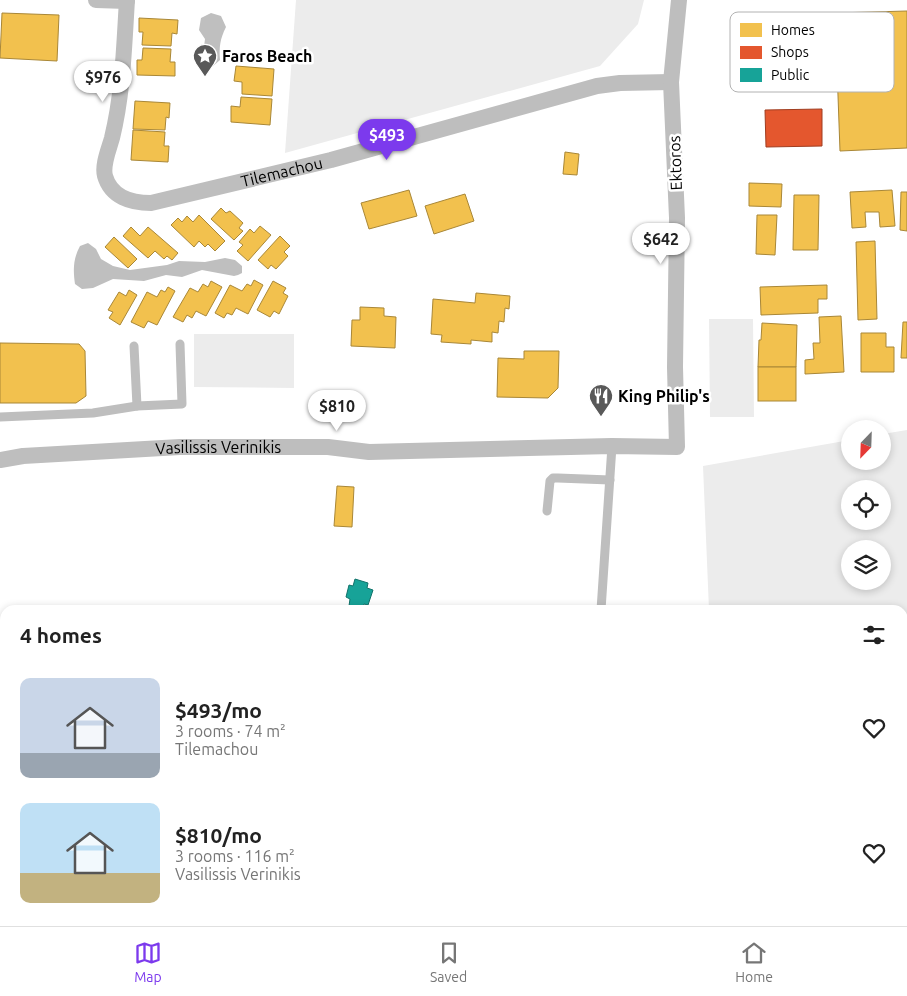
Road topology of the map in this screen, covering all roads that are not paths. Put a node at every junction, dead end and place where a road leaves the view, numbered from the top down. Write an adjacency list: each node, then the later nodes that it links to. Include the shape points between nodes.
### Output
1 (96, 0): 3 (street)
2 (679, 0): 4 (street, Ektoros)
3 (127, 1): 4 (street, Tilemachou, via 119,100 104,175 120,197 138,203 151,203 331,160 597,86)
4 (671, 82): 10 (street, Ektoros, via 677,218)
5 (180, 344): 7 (lane, via 182,404)
6 (134, 346): 7 (lane)
7 (137, 406): 8 (lane, via 93,413)
8 (0, 417)
9 (612, 446): 10 (street, Vasilissis Verinikis); 11 (street, Vasilissis Verinikis, via 369,452 328,447 180,447); 12 (lane)
10 (677, 447)
11 (0, 460)
12 (610, 480): 13 (lane, via 553,478); 14 (lane)
13 (547, 511)
14 (601, 605)

